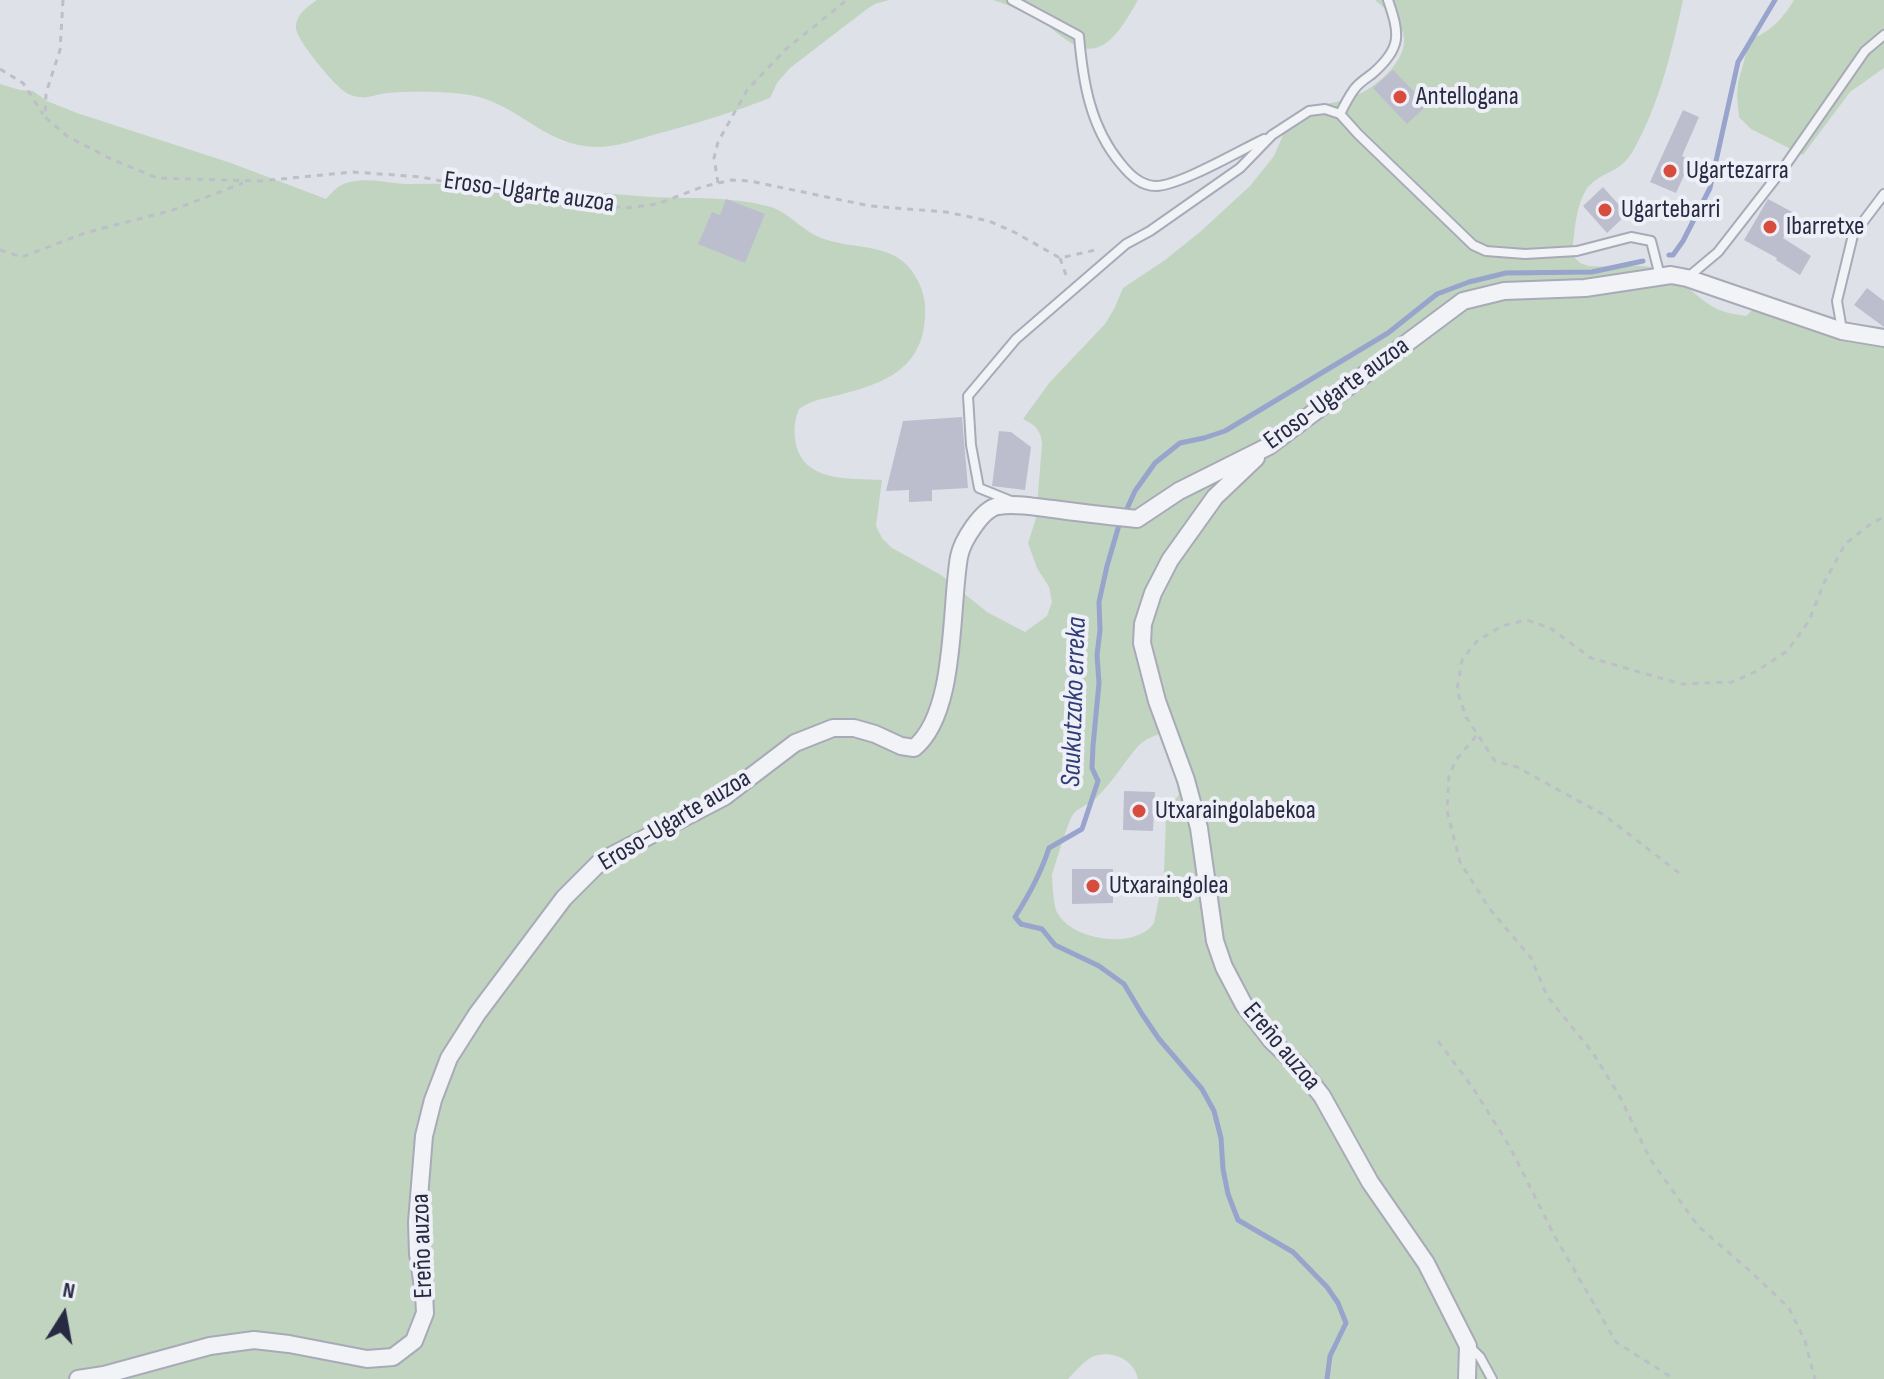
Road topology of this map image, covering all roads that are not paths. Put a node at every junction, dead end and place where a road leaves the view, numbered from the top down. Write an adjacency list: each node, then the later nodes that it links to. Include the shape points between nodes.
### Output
1 (1012, 0): 5 (lane, Eroso-Ugarte auzoa, via 1079,36 1092,113 1111,152 1133,179 1155,186 1177,181)
2 (1388, 0): 4 (lane, via 1397,40 1393,50 1354,89)
3 (1884, 35): 9 (lane, via 1865,51 1718,252)
4 (1340, 114): 5 (lane, Eroso-Ugarte auzoa, via 1309,111); 8 (lane, via 1473,245 1525,254 1577,251 1631,237 1651,241)
5 (1272, 135): 13 (lane, Eroso-Ugarte auzoa, via 1240,168 1126,244 1016,339 968,396 979,488)
6 (1884, 194): 7 (lane)
7 (1880, 208): 10 (lane, via 1853,235 1837,301)
8 (1660, 276): 9 (street, Eroso-Ugarte auzoa); 12 (street, Eroso-Ugarte auzoa, via 1585,288 1504,291 1463,301)
9 (1687, 278): 10 (street, Eroso-Ugarte auzoa)
10 (1842, 331): 11 (street, Eroso-Ugarte auzoa)
11 (1884, 338)
12 (1269, 446): 13 (street, Eroso-Ugarte auzoa, via 1179,491 1137,519); 15 (street, Ereño auzoa, via 1215,497 1170,560 1153,593 1142,643 1199,828 1215,941 1224,967 1244,1005 1322,1096 1370,1182 1426,1263)
13 (1018, 504): 14 (street, Eroso-Ugarte auzoa, via 994,507 985,514 959,553 950,656 926,738 914,748 854,728 833,728 795,743 724,797 601,861 564,898 477,1014 449,1058)
14 (424, 1136): 16 (street, Ereño auzoa, via 417,1222 425,1313 414,1341 393,1357 367,1359 254,1340)
15 (1468, 1346): 17 (street, Ereño auzoa); 18 (lane)
16 (78, 1379)
17 (1467, 1379)
18 (1492, 1379)

